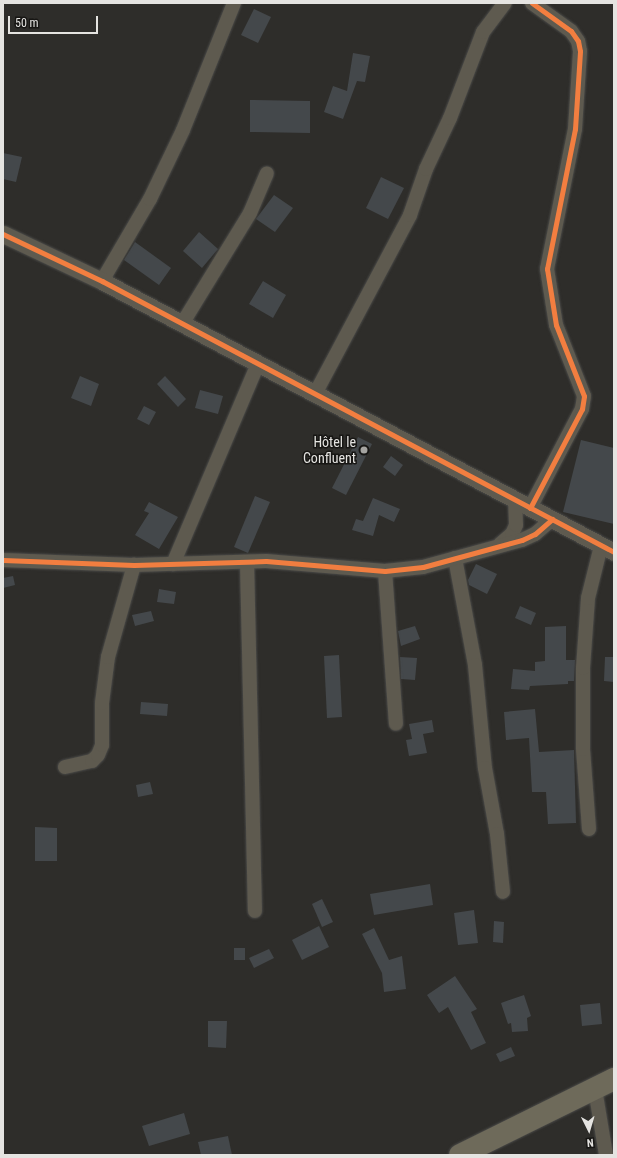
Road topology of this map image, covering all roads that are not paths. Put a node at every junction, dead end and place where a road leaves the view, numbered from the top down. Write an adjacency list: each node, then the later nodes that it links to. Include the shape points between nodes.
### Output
1 (234, 3): 6 (street, via 180,137 150,199)
2 (505, 3): 9 (street, via 483,32 450,118 426,169 410,215)
3 (532, 3): 11 (street, via 571,31 578,41 580,51 575,129 547,268 556,325 584,396 582,409)
4 (267, 173): 7 (street, via 250,213)
5 (3, 234): 6 (street)
6 (102, 281): 7 (street)
7 (182, 324): 8 (street)
8 (258, 364): 9 (street); 18 (street)
9 (315, 394): 10 (street)
10 (515, 500): 11 (street); 13 (street, via 516,525 512,534)
11 (530, 508): 12 (street)
12 (552, 519): 13 (street, via 535,534); 14 (street)
13 (499, 545): 15 (street)
14 (608, 549): 23 (street, via 588,598 583,668 583,749)
15 (455, 558): 20 (street, via 423,566); 24 (street, via 475,665 485,768 497,834)
16 (3, 560): 19 (street)
17 (247, 562): 18 (street); 20 (street, via 286,562); 25 (street)
18 (173, 564): 19 (street)
19 (134, 565): 22 (street, via 108,656 100,750 92,760)
20 (385, 571): 21 (street)
21 (396, 724)
22 (65, 767)
23 (589, 828)
24 (503, 892)
25 (255, 911)
26 (605, 1084): 27 (highway); 28 (street)
27 (460, 1155)
28 (606, 1155)

